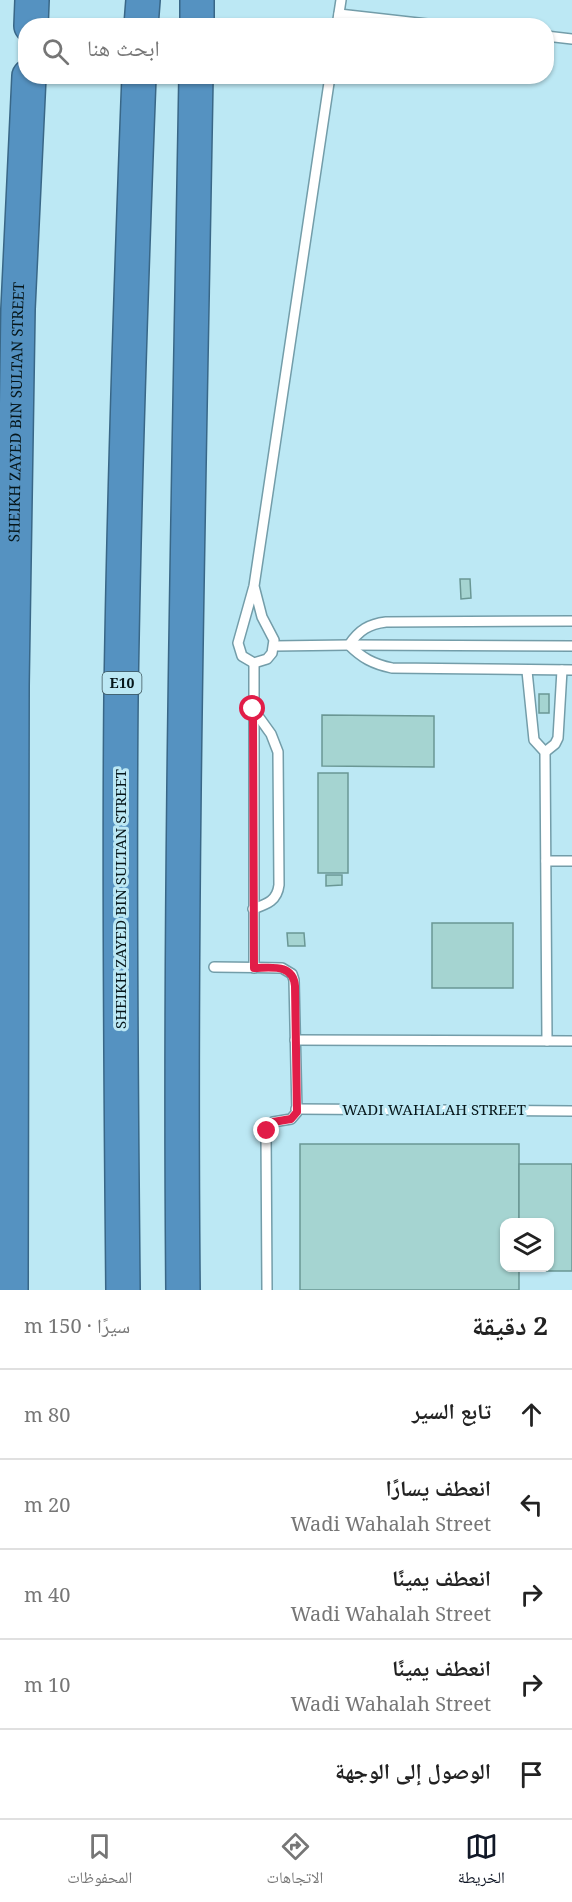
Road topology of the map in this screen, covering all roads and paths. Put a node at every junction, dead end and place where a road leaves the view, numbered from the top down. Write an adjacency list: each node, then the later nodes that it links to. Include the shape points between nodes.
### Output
1 (32, 0): 6 (highway)
2 (142, 0): 7 (highway)
3 (197, 0): 8 (highway)
4 (340, 0): 5 (lane)
5 (339, 14): 9 (lane); 10 (lane)
6 (31, 18)
7 (141, 18)
8 (197, 18)
9 (338, 18)
10 (374, 18)
11 (554, 37): 12 (lane)
12 (572, 39)
13 (29, 84): 38 (highway, SHEIKH ZAYED BIN SULTAN STREET, via 18,309 12,674)
14 (139, 84): 39 (highway, SHEIKH ZAYED BIN SULTAN STREET / E10, via 121,698)
15 (196, 84): 40 (highway, via 183,776)
16 (329, 84): 17 (lane)
17 (254, 586): 20 (lane); 22 (lane, via 238,643 242,656)
18 (572, 621): 19 (lane, via 375,623 356,635)
19 (350, 645): 20 (lane); 21 (lane); 25 (lane, via 375,665 392,668)
20 (274, 646): 22 (lane, via 267,659)
21 (572, 646)
22 (254, 663): 26 (lane)
23 (562, 670): 24 (lane); 25 (lane); 27 (lane, via 558,738)
24 (572, 670)
25 (527, 671): 27 (lane, via 534,740)
26 (253, 709): 30 (lane); 30 (lane, via 278,752 279,874 278,894)
27 (545, 752): 28 (lane)
28 (546, 861): 29 (lane); 34 (lane)
29 (572, 861)
30 (253, 909): 32 (lane)
31 (214, 967): 32 (lane)
32 (254, 968): 33 (lane, via 282,968 292,974)
33 (295, 1040): 34 (lane); 36 (lane)
34 (547, 1041): 35 (lane)
35 (572, 1041)
36 (296, 1109): 37 (lane, WADI WAHALAH STREET); 41 (lane, via 294,1118 273,1122 267,1131)
37 (572, 1111)
38 (11, 1290)
39 (123, 1290)
40 (183, 1290)
41 (267, 1290)

